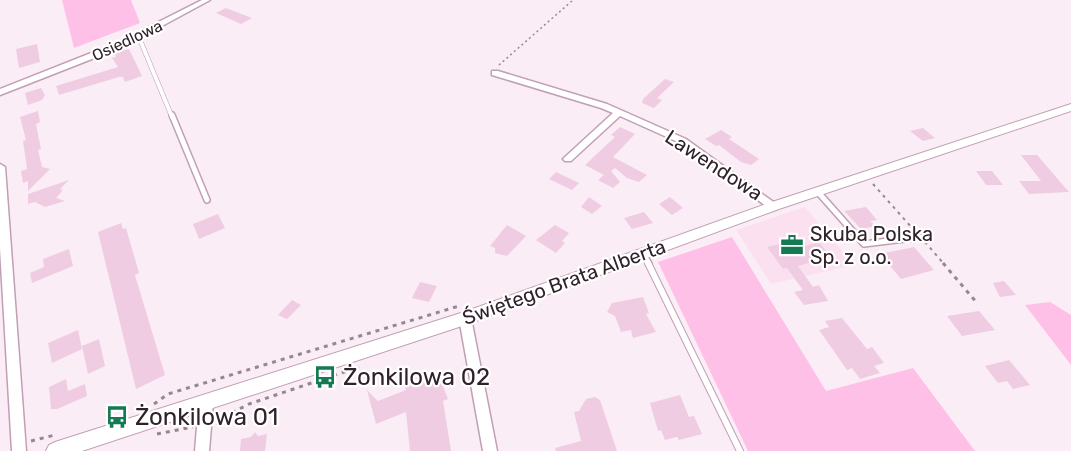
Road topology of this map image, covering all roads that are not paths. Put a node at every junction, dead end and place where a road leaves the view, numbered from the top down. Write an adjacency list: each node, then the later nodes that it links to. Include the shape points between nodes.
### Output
1 (207, 0): 2 (street, Osiedlowa)
2 (138, 35): 4 (street, Osiedlowa); 10 (lane)
3 (493, 72): 6 (street, Lawendowa)
4 (0, 92)
5 (1071, 107): 9 (street, Świętego Brata Alberta)
6 (619, 112): 7 (street); 11 (street, Lawendowa, via 683,141)
7 (568, 159)
8 (0, 166): 16 (street)
9 (817, 191): 11 (street, Świętego Brata Alberta); 12 (lane, via 864,244)
10 (207, 200)
11 (774, 206): 13 (street, Świętego Brata Alberta)
12 (921, 237)
13 (643, 253): 14 (street, Świętego Brata Alberta); 20 (lane)
14 (464, 312): 15 (street, Świętego Brata Alberta); 19 (street)
15 (206, 403): 17 (street, Świętego Brata Alberta); 18 (street)
16 (19, 447)
17 (55, 451)
18 (202, 451)
19 (490, 451)
20 (740, 451)

